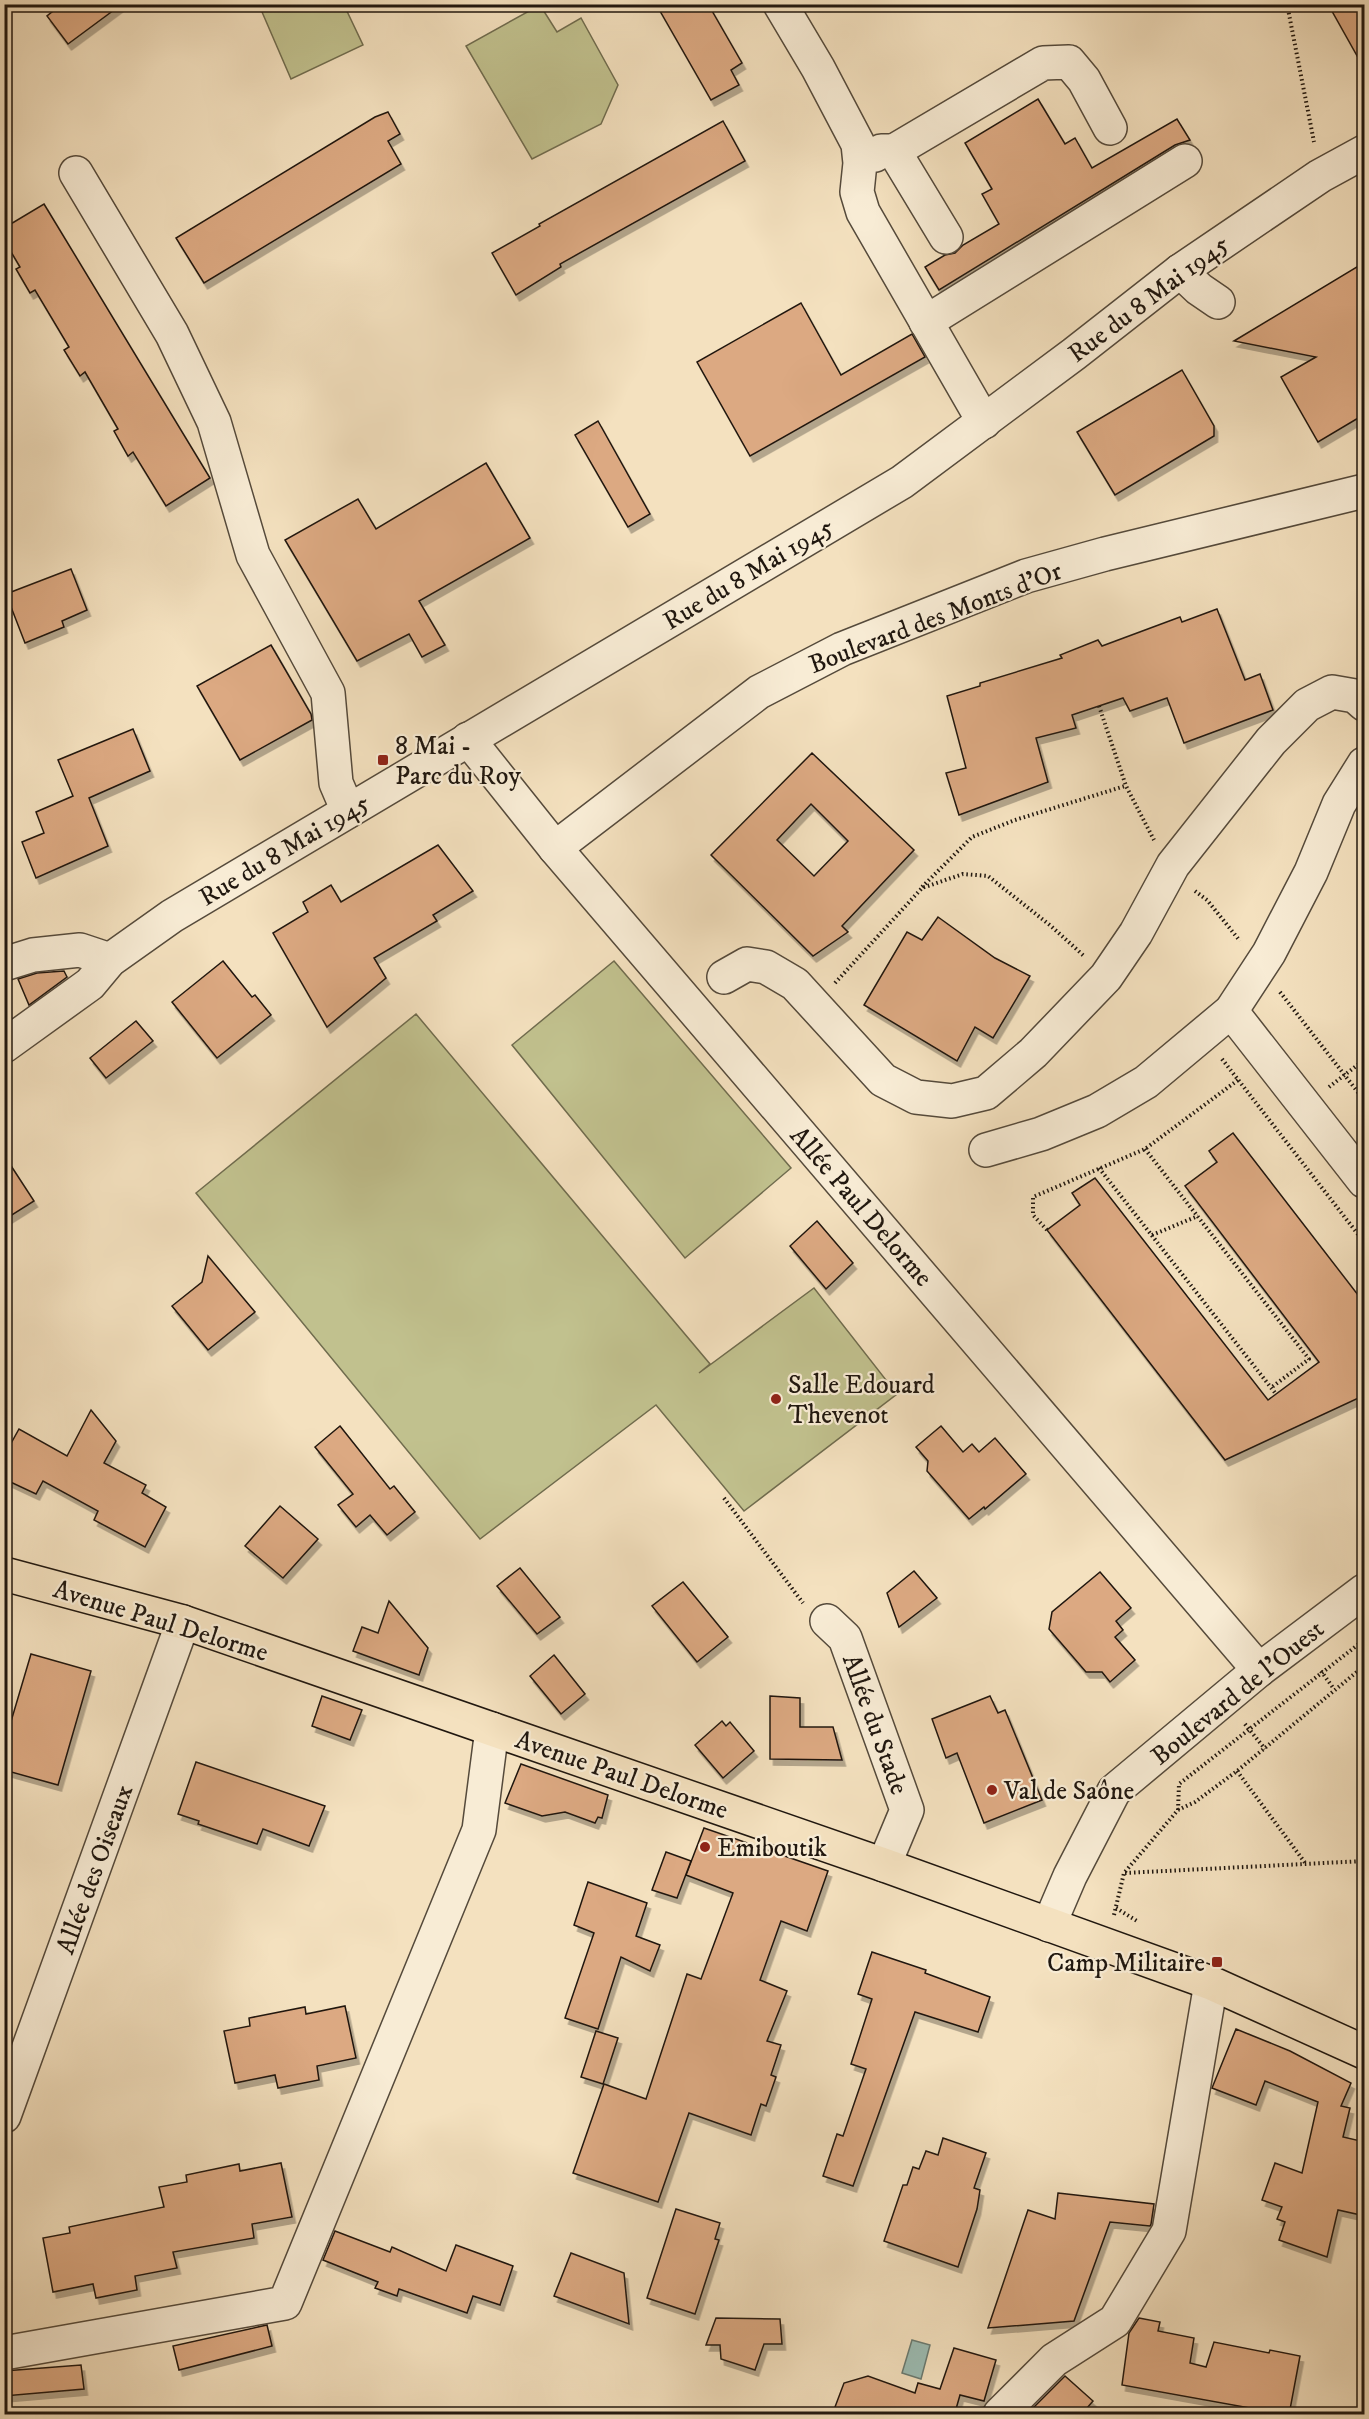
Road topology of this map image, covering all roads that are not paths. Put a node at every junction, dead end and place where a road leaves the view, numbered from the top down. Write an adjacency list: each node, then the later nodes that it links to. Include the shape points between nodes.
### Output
1 (780, 4): 6 (street, via 858,144)
2 (1110, 128): 3 (street, via 1084,80 1069,62 1043,63)
3 (894, 151): 6 (street, via 881,151); 8 (street)
4 (1365, 152): 9 (street, Rue du 8 Mai 1945, via 1320,176)
5 (1185, 161): 11 (street)
6 (860, 164): 11 (street, via 856,192 863,212)
7 (76, 173): 17 (street, via 172,334 214,422 253,555 328,693 336,783)
8 (946, 237)
9 (1179, 271): 10 (street); 12 (street, Rue du 8 Mai 1945)
10 (1218, 302)
11 (926, 322): 12 (street)
12 (984, 422): 15 (street, Rue du 8 Mai 1945, via 902,482)
13 (1365, 491): 18 (street, Boulevard des Monts d'Or, via 1026,576 842,649 759,692)
14 (1365, 704): 21 (street, via 1355,696 1332,692 1307,705 1271,741 1170,872 1106,977 1033,1053 986,1093 952,1101 916,1097 883,1080 795,984 766,967 747,964)
15 (468, 738): 17 (street, Rue du 8 Mai 1945); 18 (street, Allée Paul Delorme)
16 (1365, 764): 22 (street, via 1339,804 1311,872)
17 (348, 811): 19 (street, Rue du 8 Mai 1945, via 172,916)
18 (555, 848): 30 (street, Allée Paul Delorme)
19 (110, 960): 20 (street, via 80,950); 23 (street, Rue du 8 Mai 1945, via 90,984)
20 (4, 964)
21 (724, 977)
22 (1231, 1011): 24 (street, via 1146,1082 1097,1111 1041,1134); 25 (street)
23 (4, 1046)
24 (986, 1150)
25 (1365, 1181)
26 (4, 1574): 29 (main road, Avenue Paul Delorme)
27 (1365, 1591): 30 (street, Boulevard de l'Ouest)
28 (827, 1621): 32 (street, Allée du Stade, via 844,1638 907,1810)
29 (183, 1622): 31 (main road, Avenue Paul Delorme); 36 (street, Allée des Oiseaux)
30 (1259, 1670): 33 (street, Boulevard de l'Ouest, via 1114,1791)
31 (492, 1730): 32 (main road, Avenue Paul Delorme); 37 (street, via 479,1830 285,2302)
32 (884, 1865): 33 (main road, Avenue Paul Delorme)
33 (1049, 1925): 34 (main road, Avenue Paul Delorme)
34 (1210, 1983): 35 (main road, Avenue Paul Delorme); 38 (street, via 1169,2231 1115,2321 1054,2360)
35 (1365, 2052)
36 (4, 2116)
37 (4, 2353)
38 (1000, 2415)

